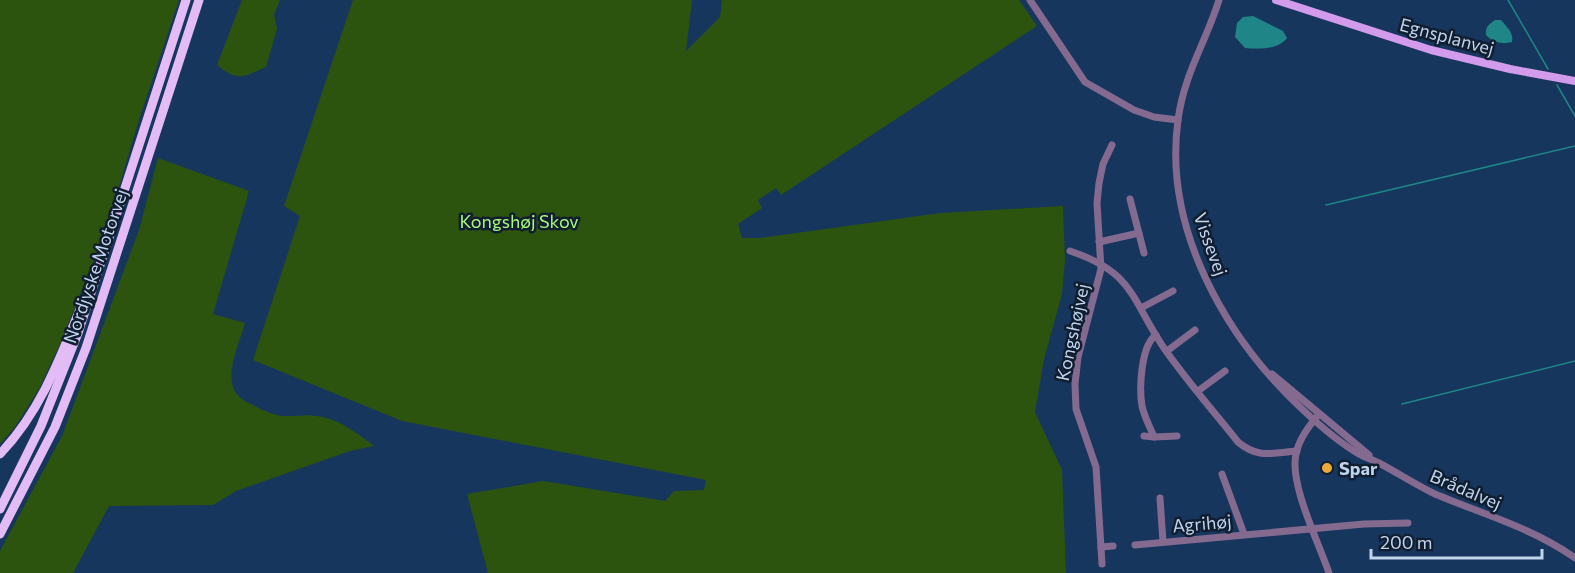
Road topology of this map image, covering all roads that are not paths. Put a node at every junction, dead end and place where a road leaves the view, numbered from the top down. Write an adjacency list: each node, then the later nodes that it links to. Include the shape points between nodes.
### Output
1 (186, 0): 14 (highway, Nordjyske Motorvej)
2 (199, 0): 38 (highway, Nordjyske Motorvej, via 86,348 54,427)
3 (1030, 0): 11 (street, via 1091,87 1143,113)
4 (1219, 0): 8 (street, Vissevej)
5 (1225, 0): 8 (street, Vissevej)
6 (1275, 0): 9 (main road, Egnsplanvej)
7 (1294, 0): 9 (main road, Egnsplanvej)
8 (1216, 11): 11 (street, Vissevej, via 1188,76)
9 (1313, 11): 10 (main road, Egnsplanvej, via 1431,50)
10 (1575, 81)
11 (1178, 120): 27 (street, Vissevej, via 1179,198 1193,249 1217,301 1261,364)
12 (1112, 145): 16 (street, Kongshøjvej, via 1099,183)
13 (1130, 200): 15 (street)
14 (113, 227): 32 (highway, via 41,400); 35 (highway, Nordjyske Motorvej, via 61,378)
15 (1139, 232): 16 (street); 18 (street)
16 (1099, 242): 19 (street, Kongshøjvej)
17 (1070, 251): 19 (street, Kongshøjvej)
18 (1144, 253)
19 (1101, 263): 21 (street, Kongshøjvej, via 1125,283); 43 (street, Kongshøjvej, via 1078,357 1075,396 1096,467)
20 (1173, 291): 21 (street)
21 (1141, 308): 23 (street, Kongshøjvej)
22 (1196, 330): 24 (street)
23 (1156, 335): 24 (street, Kongshøjvej); 30 (street, via 1146,347 1140,390 1142,408)
24 (1167, 351): 26 (street, Kongshøjvej)
25 (1225, 371): 26 (street)
26 (1198, 391): 31 (street, Kongshøjvej, via 1246,449 1259,454)
27 (1316, 417): 31 (street); 44 (street, Brådalvej, via 1358,453 1433,493 1536,534)
28 (1144, 436): 30 (street)
29 (1177, 436): 30 (street)
30 (1154, 437)
31 (1297, 451): 37 (street, via 1296,479)
32 (0, 454)
33 (1222, 474): 39 (street, Agrihøj)
34 (1160, 498): 40 (street, Agrihøj)
35 (0, 509)
36 (1408, 523): 37 (street)
37 (1312, 528): 39 (street, Agrihøj); 46 (street)
38 (0, 534)
39 (1244, 534): 40 (street, Agrihøj)
40 (1163, 542): 41 (street, Agrihøj)
41 (1136, 545)
42 (1113, 546): 43 (street)
43 (1101, 547): 45 (street, Kongshøjvej)
44 (1575, 558)
45 (1102, 564)
46 (1329, 573)

